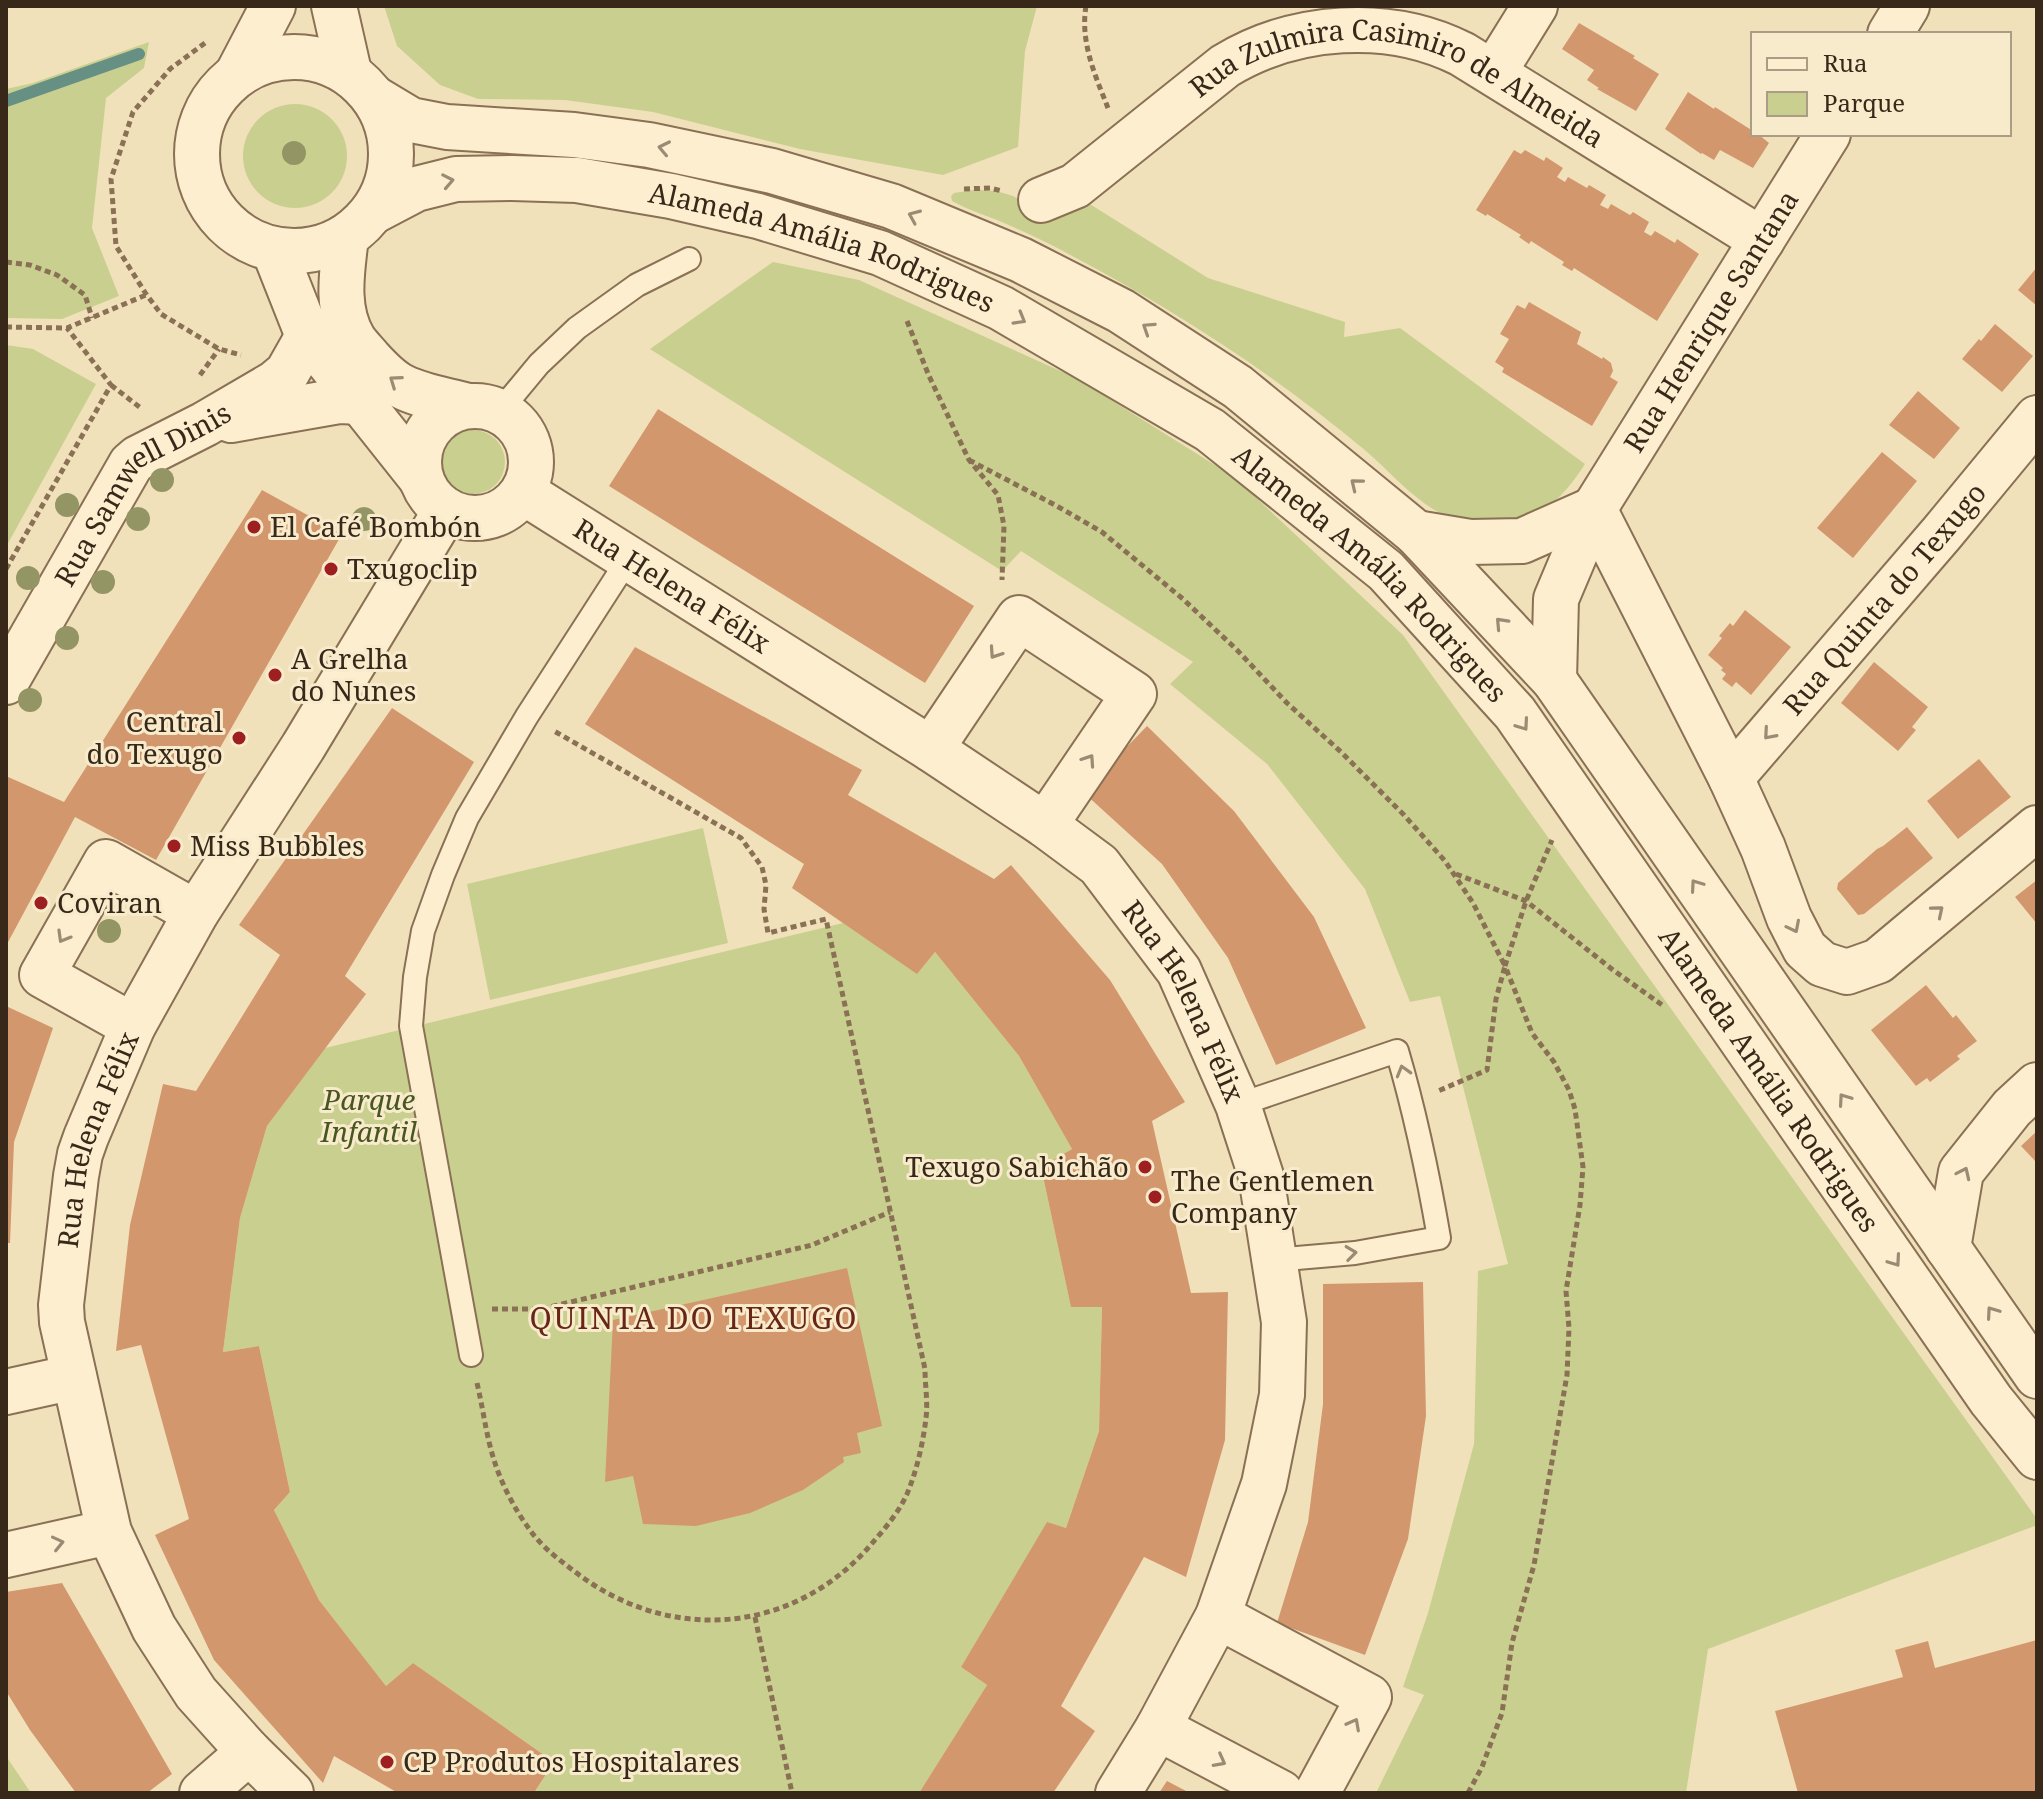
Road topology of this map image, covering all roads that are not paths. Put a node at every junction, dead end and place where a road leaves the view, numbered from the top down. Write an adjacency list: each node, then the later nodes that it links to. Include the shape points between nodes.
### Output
1 (273, 6): 6 (street)
2 (334, 6): 8 (street)
3 (1535, 6): 7 (street)
4 (1907, 6): 5 (street)
5 (1891, 32)
6 (226, 55): 8 (street, via 313,57); 13 (street, via 197,134 196,172 211,207 238,235)
7 (1494, 72): 10 (street, Rua Zulmira Casimiro de Almeida, via 1441,43 1392,32 1317,33 1259,48 1225,66 1075,186); 12 (street, Rua Zulmira Casimiro de Almeida)
8 (362, 86): 11 (street, via 390,135 390,173); 23 (street, Alameda Amália Rodrigues, one-way to 8, via 1238,387 1121,311 1007,254 891,206 772,171 649,145 411,120)
9 (1827, 136): 12 (street, Rua Henrique Santana)
10 (1041, 200)
11 (361, 224): 13 (street, via 312,250); 17 (street, one-way to 11, via 399,386 355,341 347,325 341,278); 41 (street, Alameda Amália Rodrigues, one-way to 41, via 416,189 456,179 577,180 758,216 880,253 1001,308 1210,430 1386,571 1515,713 1991,1400)
12 (1762, 240): 22 (street, Rua Henrique Santana)
13 (274, 250): 15 (street)
14 (689, 259): 17 (lane, via 637,285 577,328)
15 (308, 336): 16 (street); 19 (street, Rua Samwell Dinis, via 287,373)
16 (362, 402): 19 (street, via 339,401); 21 (street)
17 (484, 408): 20 (street, via 513,419 523,432 532,462); 21 (street, via 453,410 428,431 419,461)
18 (2037, 418): 28 (street, Rua Quinta do Texugo, one-way to 28)
19 (205, 424): 26 (street, Rua Samwell Dinis, via 131,464)
20 (523, 492): 21 (street, via 497,514 480,518 463,517); 24 (street, Rua Helena Félix)
21 (433, 494): 31 (street, Rua Helena Félix, via 303,747)
22 (1594, 509): 23 (street, via 1522,541 1470,542); 25 (street, Rua Henrique Santana, via 1556,599); 28 (street)
23 (1416, 533): 25 (street, Alameda Amália Rodrigues, one-way to 23)
24 (629, 558): 27 (street, Rua Helena Félix); 37 (lane, via 467,818 423,931 411,1026)
25 (1554, 680): 35 (street, Alameda Amália Rodrigues, one-way to 25)
26 (6, 682)
27 (931, 749): 29 (street, Rua Helena Félix); 29 (street, one-way to 27, via 1134,694 1019,618)
28 (1731, 778): 30 (street, one-way to 30, via 1805,949 1822,964 1847,972 1878,961)
29 (1045, 825): 34 (street, Rua Helena Félix, via 1099,865 1179,971)
30 (2037, 828)
31 (196, 913): 32 (street, Rua Helena Félix); 32 (street, one-way to 32, via 106,862 42,975)
32 (133, 1026): 39 (street, Rua Helena Félix, via 86,1137 76,1176 61,1305)
33 (2037, 1085): 35 (street, one-way to 33, via 1961,1172)
34 (1238, 1105): 36 (street, Rua Helena Félix, via 1261,1176); 36 (lane, one-way to 34, via 1439,1238 1425,1157 1397,1051)
35 (1948, 1248): 38 (street, Alameda Amália Rodrigues, one-way to 35)
36 (1274, 1260): 44 (street, Rua Helena Félix, via 1284,1322 1282,1395 1264,1484)
37 (471, 1355)
38 (2035, 1371)
39 (74, 1377): 40 (street); 42 (street, Rua Helena Félix)
40 (6, 1392)
41 (2037, 1457)
42 (109, 1532): 43 (street, one-way to 42); 46 (street, Rua Helena Félix, via 154,1628 196,1693)
43 (6, 1555)
44 (1218, 1616): 45 (street, Rua Helena Félix); 51 (street, one-way to 44, via 1369,1697)
45 (1158, 1728): 49 (street, Rua Helena Félix); 50 (street, one-way to 50)
46 (249, 1752): 47 (street); 48 (street, Rua Helena Félix)
47 (202, 1793)
48 (291, 1793)
49 (1118, 1793)
50 (1281, 1793)
51 (1317, 1793)

